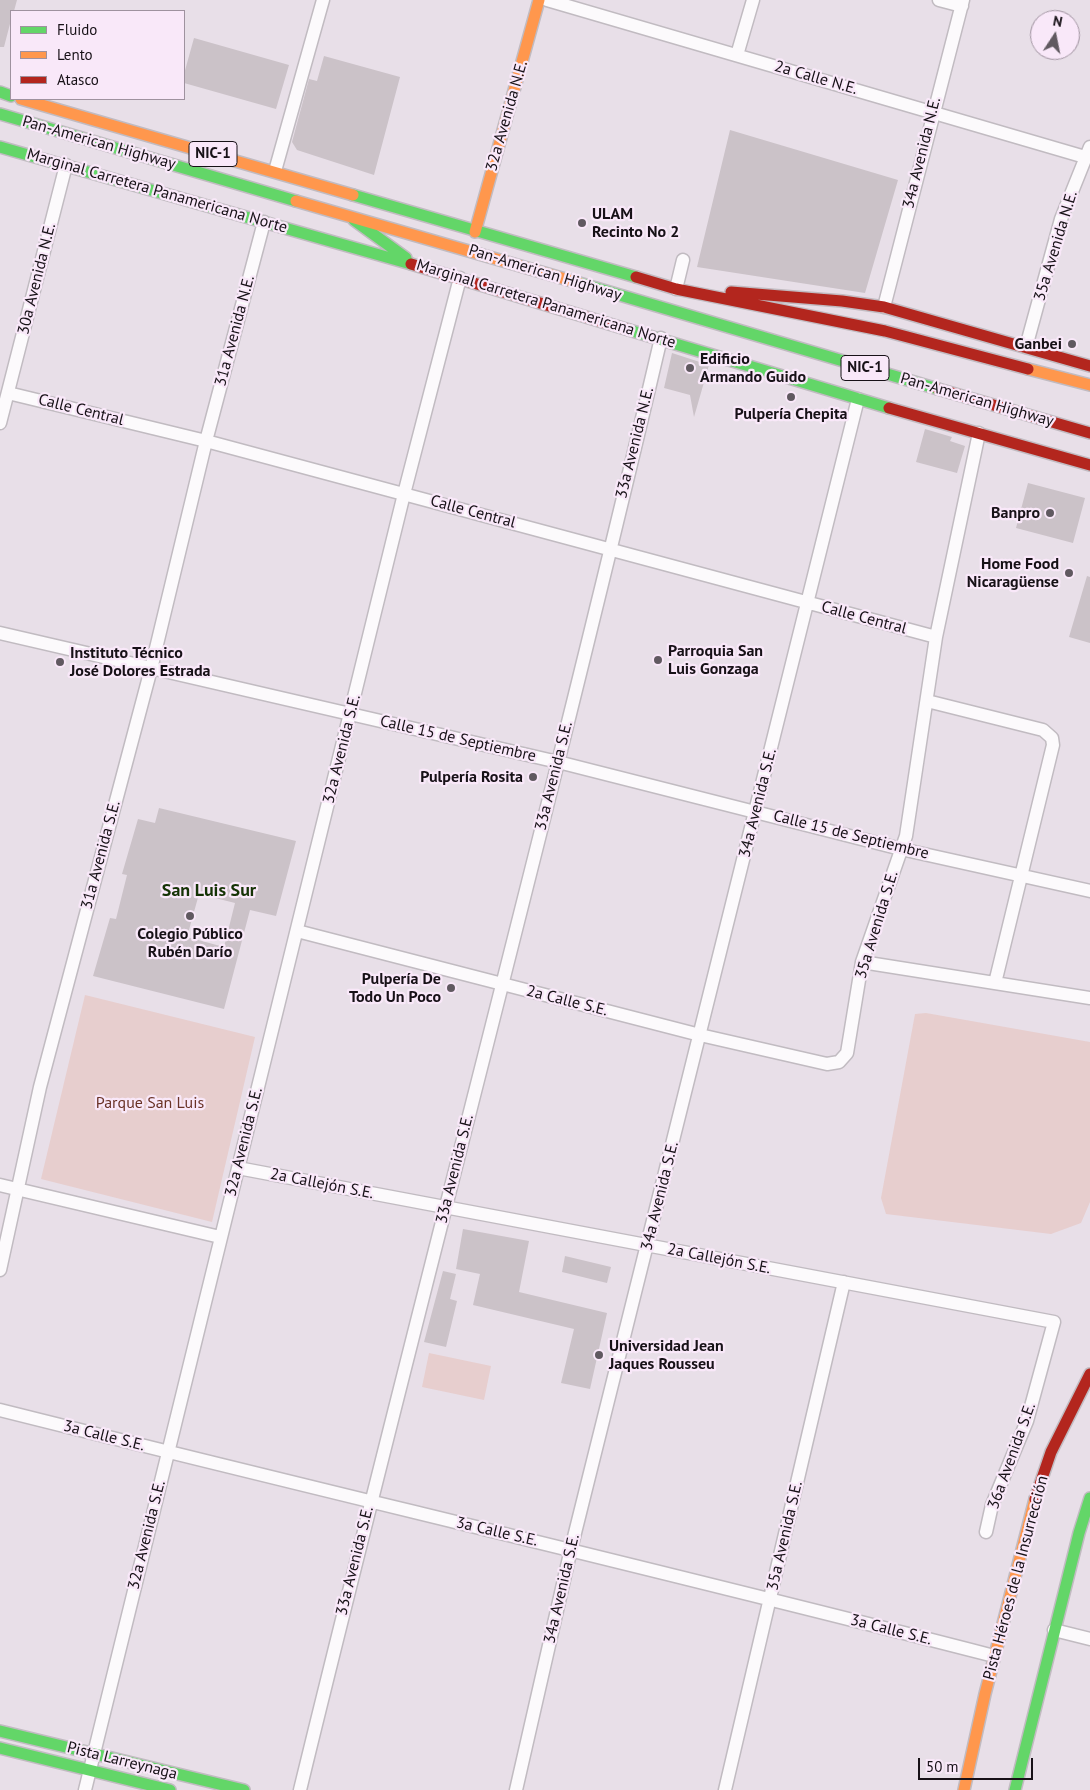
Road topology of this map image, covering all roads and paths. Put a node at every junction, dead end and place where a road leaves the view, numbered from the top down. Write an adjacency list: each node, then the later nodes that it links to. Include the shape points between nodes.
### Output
1 (323, 0): 14 (street)
2 (539, 0): 17 (main road, 32a Avenida N.E.)
3 (547, 0): 7 (street, 2a Calle N.E.)
4 (753, 0): 7 (street)
5 (939, 0): 6 (street)
6 (962, 3): 9 (street, 34a Avenida N.E.)
7 (737, 55): 9 (street, 2a Calle N.E.)
8 (25, 100): 14 (main road, Pan-American Highway / NIC-1)
9 (932, 113): 12 (street, 2a Calle N.E.); 22 (street, 34a Avenida N.E.)
10 (0, 114): 15 (main road, Pan-American Highway / NIC-1)
11 (0, 147): 13 (main road, Marginal Carretera Panamericana Norte)
12 (1087, 152): 24 (street, 35a Avenida N.E., via 1061,219)
13 (66, 165): 16 (main road, Marginal Carretera Panamericana Norte); 27 (street, 30a Avenida N.E.)
14 (275, 171): 17 (main road, Pan-American Highway / NIC-1)
15 (346, 214): 19 (main road); 31 (main road, Pan-American Highway / NIC-1)
16 (264, 222): 19 (main road, Marginal Carretera Panamericana Norte); 32 (street, 31a Avenida N.E.)
17 (475, 232): 21 (main road, Pan-American Highway / NIC-1)
18 (683, 260): 21 (street)
19 (415, 264): 20 (main road, Marginal Carretera Panamericana Norte)
20 (460, 278): 23 (main road, Marginal Carretera Panamericana Norte); 34 (street)
21 (676, 288): 22 (main road, NIC-1, via 842,301); 26 (main road, Pan-American Highway / NIC-1, via 885,331)
22 (884, 308): 24 (main road)
23 (660, 338): 28 (main road, Marginal Carretera Panamericana Norte); 35 (street, 33a Avenida N.E.)
24 (1026, 347): 25 (main road)
25 (1090, 366)
26 (1090, 385)
27 (8, 392): 29 (street, 30a Avenida N.E.); 32 (street, Calle Central)
28 (858, 399): 30 (main road, Marginal Carretera Panamericana Norte); 36 (street)
29 (0, 423)
30 (979, 433): 33 (main road, Marginal Carretera Panamericana Norte); 38 (street)
31 (1090, 433)
32 (206, 441): 34 (street, Calle Central); 39 (street, 31a Avenida S.E.)
33 (1090, 465)
34 (404, 494): 35 (street, Calle Central); 41 (street, 32a Avenida S.E.)
35 (610, 548): 36 (street, Calle Central); 42 (street, 33a Avenida S.E.)
36 (808, 603): 38 (street, Calle Central); 43 (street, 34a Avenida S.E.)
37 (0, 633): 39 (street, Calle 15 de Septiembre)
38 (936, 637): 40 (street, 35a Avenida S.E.)
39 (150, 669): 41 (street, Calle 15 de Septiembre); 56 (street, 31a Avenida S.E., via 40,1087)
40 (927, 701): 44 (street, 35a Avenida S.E., via 906,836); 45 (street, via 1044,730 1052,738 1053,745)
41 (351, 715): 42 (street, Calle 15 de Septiembre); 47 (street, 32a Avenida S.E.)
42 (558, 762): 43 (street, Calle 15 de Septiembre); 50 (street, 33a Avenida S.E.)
43 (756, 811): 44 (street, Calle 15 de Septiembre); 52 (street, 34a Avenida S.E.)
44 (901, 849): 45 (street, Calle 15 de Septiembre); 48 (street, 35a Avenida S.E.)
45 (1020, 876): 46 (street, Calle 15 de Septiembre); 49 (street)
46 (1090, 892)
47 (297, 931): 50 (street, 2a Calle S.E.); 54 (street, 32a Avenida S.E.)
48 (862, 962): 49 (street); 53 (street, 35a Avenida S.E., via 847,1053)
49 (995, 983): 51 (street)
50 (501, 984): 52 (street, 2a Calle S.E.); 57 (street, 33a Avenida S.E.)
51 (1090, 998)
52 (700, 1035): 53 (street, 2a Calle S.E., via 827,1064); 59 (street, 34a Avenida S.E.)
53 (839, 1062)
54 (238, 1168): 57 (street, 2a Callejón S.E.); 58 (street, 32a Avenida S.E.)
55 (0, 1184): 56 (street)
56 (18, 1189): 58 (street); 60 (street, 31a Avenida S.E.)
57 (445, 1207): 59 (street, 2a Callejón S.E.); 67 (street, 33a Avenida S.E.)
58 (220, 1237): 65 (street, 32a Avenida S.E.)
59 (647, 1245): 61 (street, 2a Callejón S.E.); 69 (street, 34a Avenida S.E.)
60 (0, 1270)
61 (844, 1282): 62 (street, 2a Callejón S.E.); 70 (street, 35a Avenida S.E.)
62 (1054, 1322): 68 (street, 36a Avenida S.E., via 1027,1422 992,1505)
63 (1090, 1374): 73 (main road, Pista Héroes de la Insurrección, via 1051,1452 1033,1506)
64 (0, 1410): 65 (street, 3a Calle S.E.)
65 (167, 1452): 67 (street, 3a Calle S.E.); 76 (street, 32a Avenida S.E.)
66 (1090, 1498): 71 (main road)
67 (370, 1502): 69 (street, 3a Calle S.E.); 81 (street, 33a Avenida S.E.)
68 (986, 1532)
69 (571, 1549): 70 (street, 3a Calle S.E.); 82 (street, 34a Avenida S.E.)
70 (770, 1599): 73 (street, 3a Calle S.E.); 83 (street, 35a Avenida S.E.)
71 (1054, 1630): 72 (street); 85 (main road)
72 (1090, 1639)
73 (994, 1656): 84 (main road, Pista Héroes de la Insurrección)
74 (0, 1731): 76 (main road, Pista Larreynaga)
75 (0, 1748): 77 (main road, Pista Larreynaga)
76 (94, 1754): 77 (street, 32a Avenida S.E.); 80 (main road, Pista Larreynaga)
77 (90, 1771): 78 (street, 32a Avenida S.E.); 79 (main road, Pista Larreynaga)
78 (85, 1790)
79 (170, 1790)
80 (244, 1790)
81 (300, 1790)
82 (516, 1790)
83 (725, 1790)
84 (964, 1790)
85 (1015, 1790)

